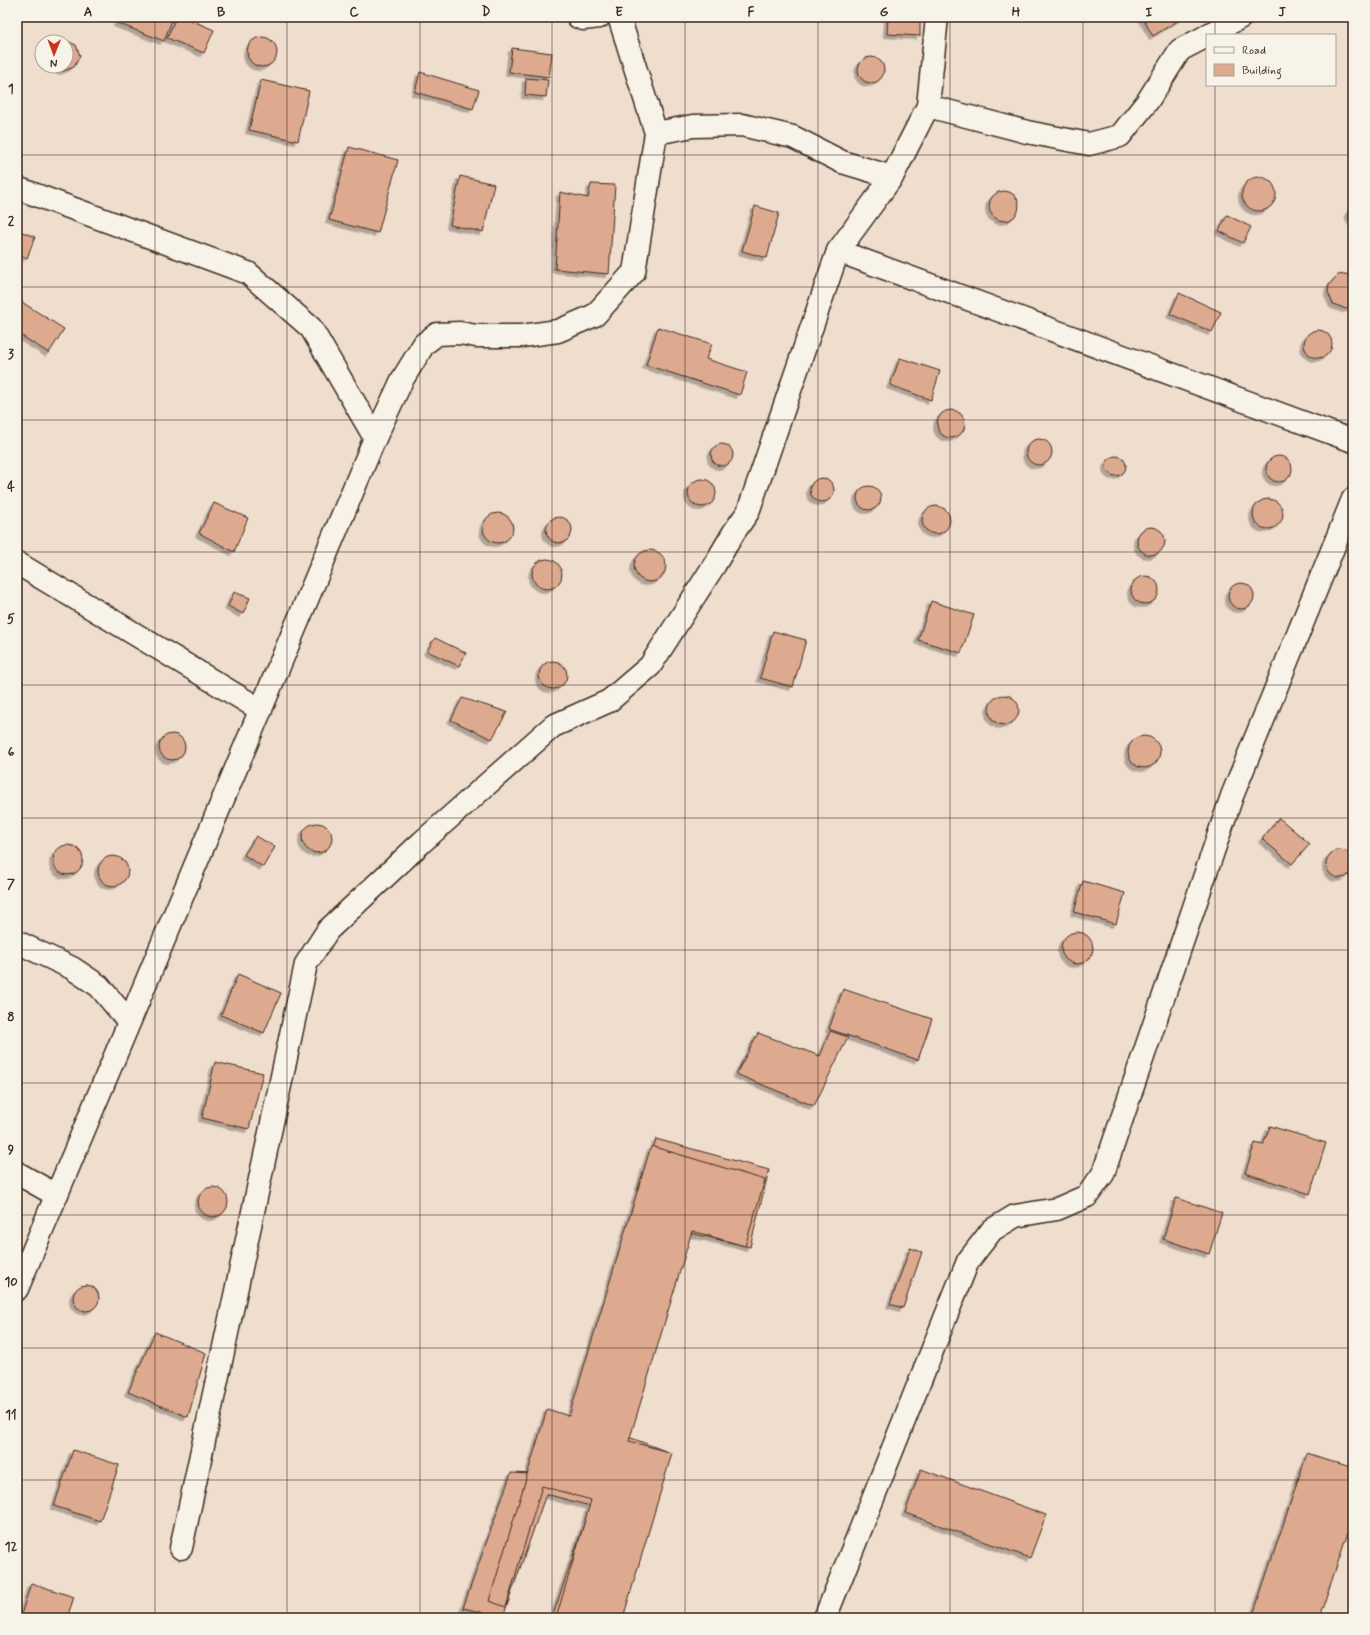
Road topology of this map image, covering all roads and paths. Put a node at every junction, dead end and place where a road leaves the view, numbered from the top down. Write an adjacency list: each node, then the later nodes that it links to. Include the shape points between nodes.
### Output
1 (578, 17): 2 (street)
2 (599, 17)
3 (619, 17): 9 (street)
4 (937, 17): 8 (street)
5 (1241, 17): 6 (street)
6 (1210, 34)
7 (1206, 36): 8 (street, via 1180,50 1147,102 1120,136 1089,144 1028,132)
8 (928, 106): 10 (street)
9 (656, 133): 10 (street, via 693,126 742,125 792,137 842,162); 13 (street, via 634,272 595,315 558,331 522,336 438,334 424,344 402,380)
10 (892, 177): 12 (street)
11 (17, 188): 13 (street, via 248,273 311,328)
12 (838, 250): 14 (street); 23 (street, via 748,512 650,666 609,701 553,726 422,842 328,930 306,964)
13 (375, 438): 17 (street)
14 (1353, 441)
15 (1353, 499): 24 (street, via 1232,796 1103,1174 1087,1196 1057,1209 1015,1216 992,1230 968,1261)
16 (17, 563): 17 (street)
17 (261, 710): 19 (street)
18 (17, 942): 19 (street, via 72,968 99,986)
19 (129, 1022): 21 (street)
20 (17, 1173): 21 (street)
21 (56, 1195): 22 (street)
22 (17, 1289)
23 (181, 1548)
24 (825, 1618)

